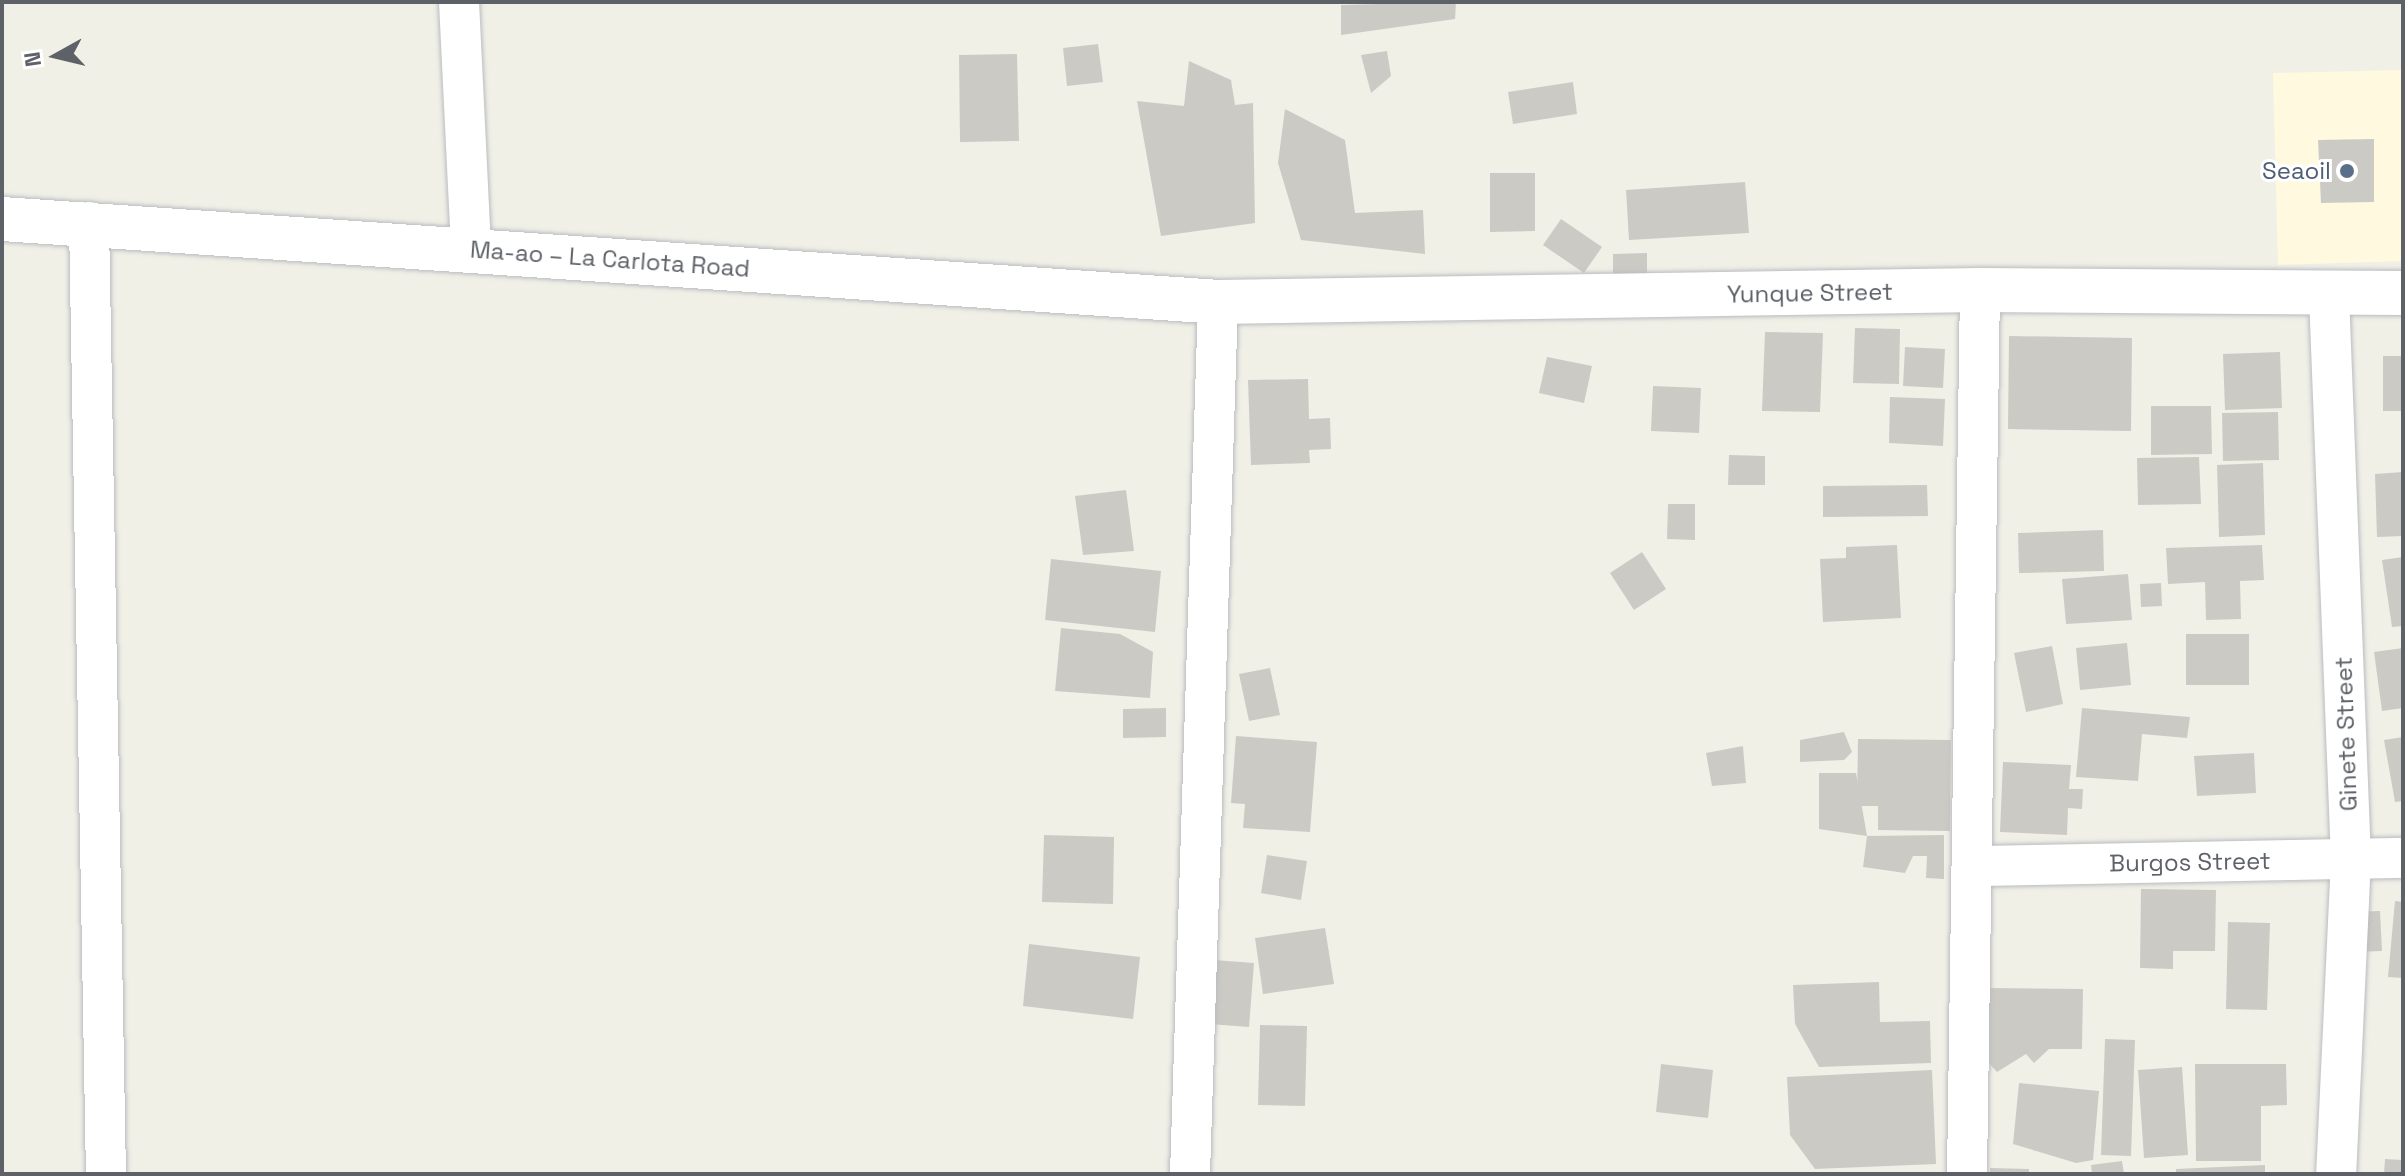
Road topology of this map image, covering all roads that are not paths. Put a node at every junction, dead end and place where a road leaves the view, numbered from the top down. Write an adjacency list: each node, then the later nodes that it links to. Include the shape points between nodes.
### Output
1 (459, 2): 4 (street)
2 (2, 219): 3 (main road, Ma-ao – La Carlota Road)
3 (89, 222): 4 (main road, Ma-ao – La Carlota Road); 12 (street)
4 (471, 249): 8 (main road, Ma-ao – La Carlota Road)
5 (1980, 290): 7 (main road, Yunque Street); 8 (main road, Yunque Street); 11 (street)
6 (2403, 293): 7 (main road, Yunque Street)
7 (2329, 295): 10 (street, Ginete Street)
8 (1218, 302): 13 (street)
9 (2403, 858): 10 (street, Burgos Street)
10 (2351, 859): 11 (street, Burgos Street); 15 (street, Ginete Street)
11 (1976, 866): 14 (street)
12 (106, 1174)
13 (1190, 1174)
14 (1967, 1174)
15 (2336, 1174)

